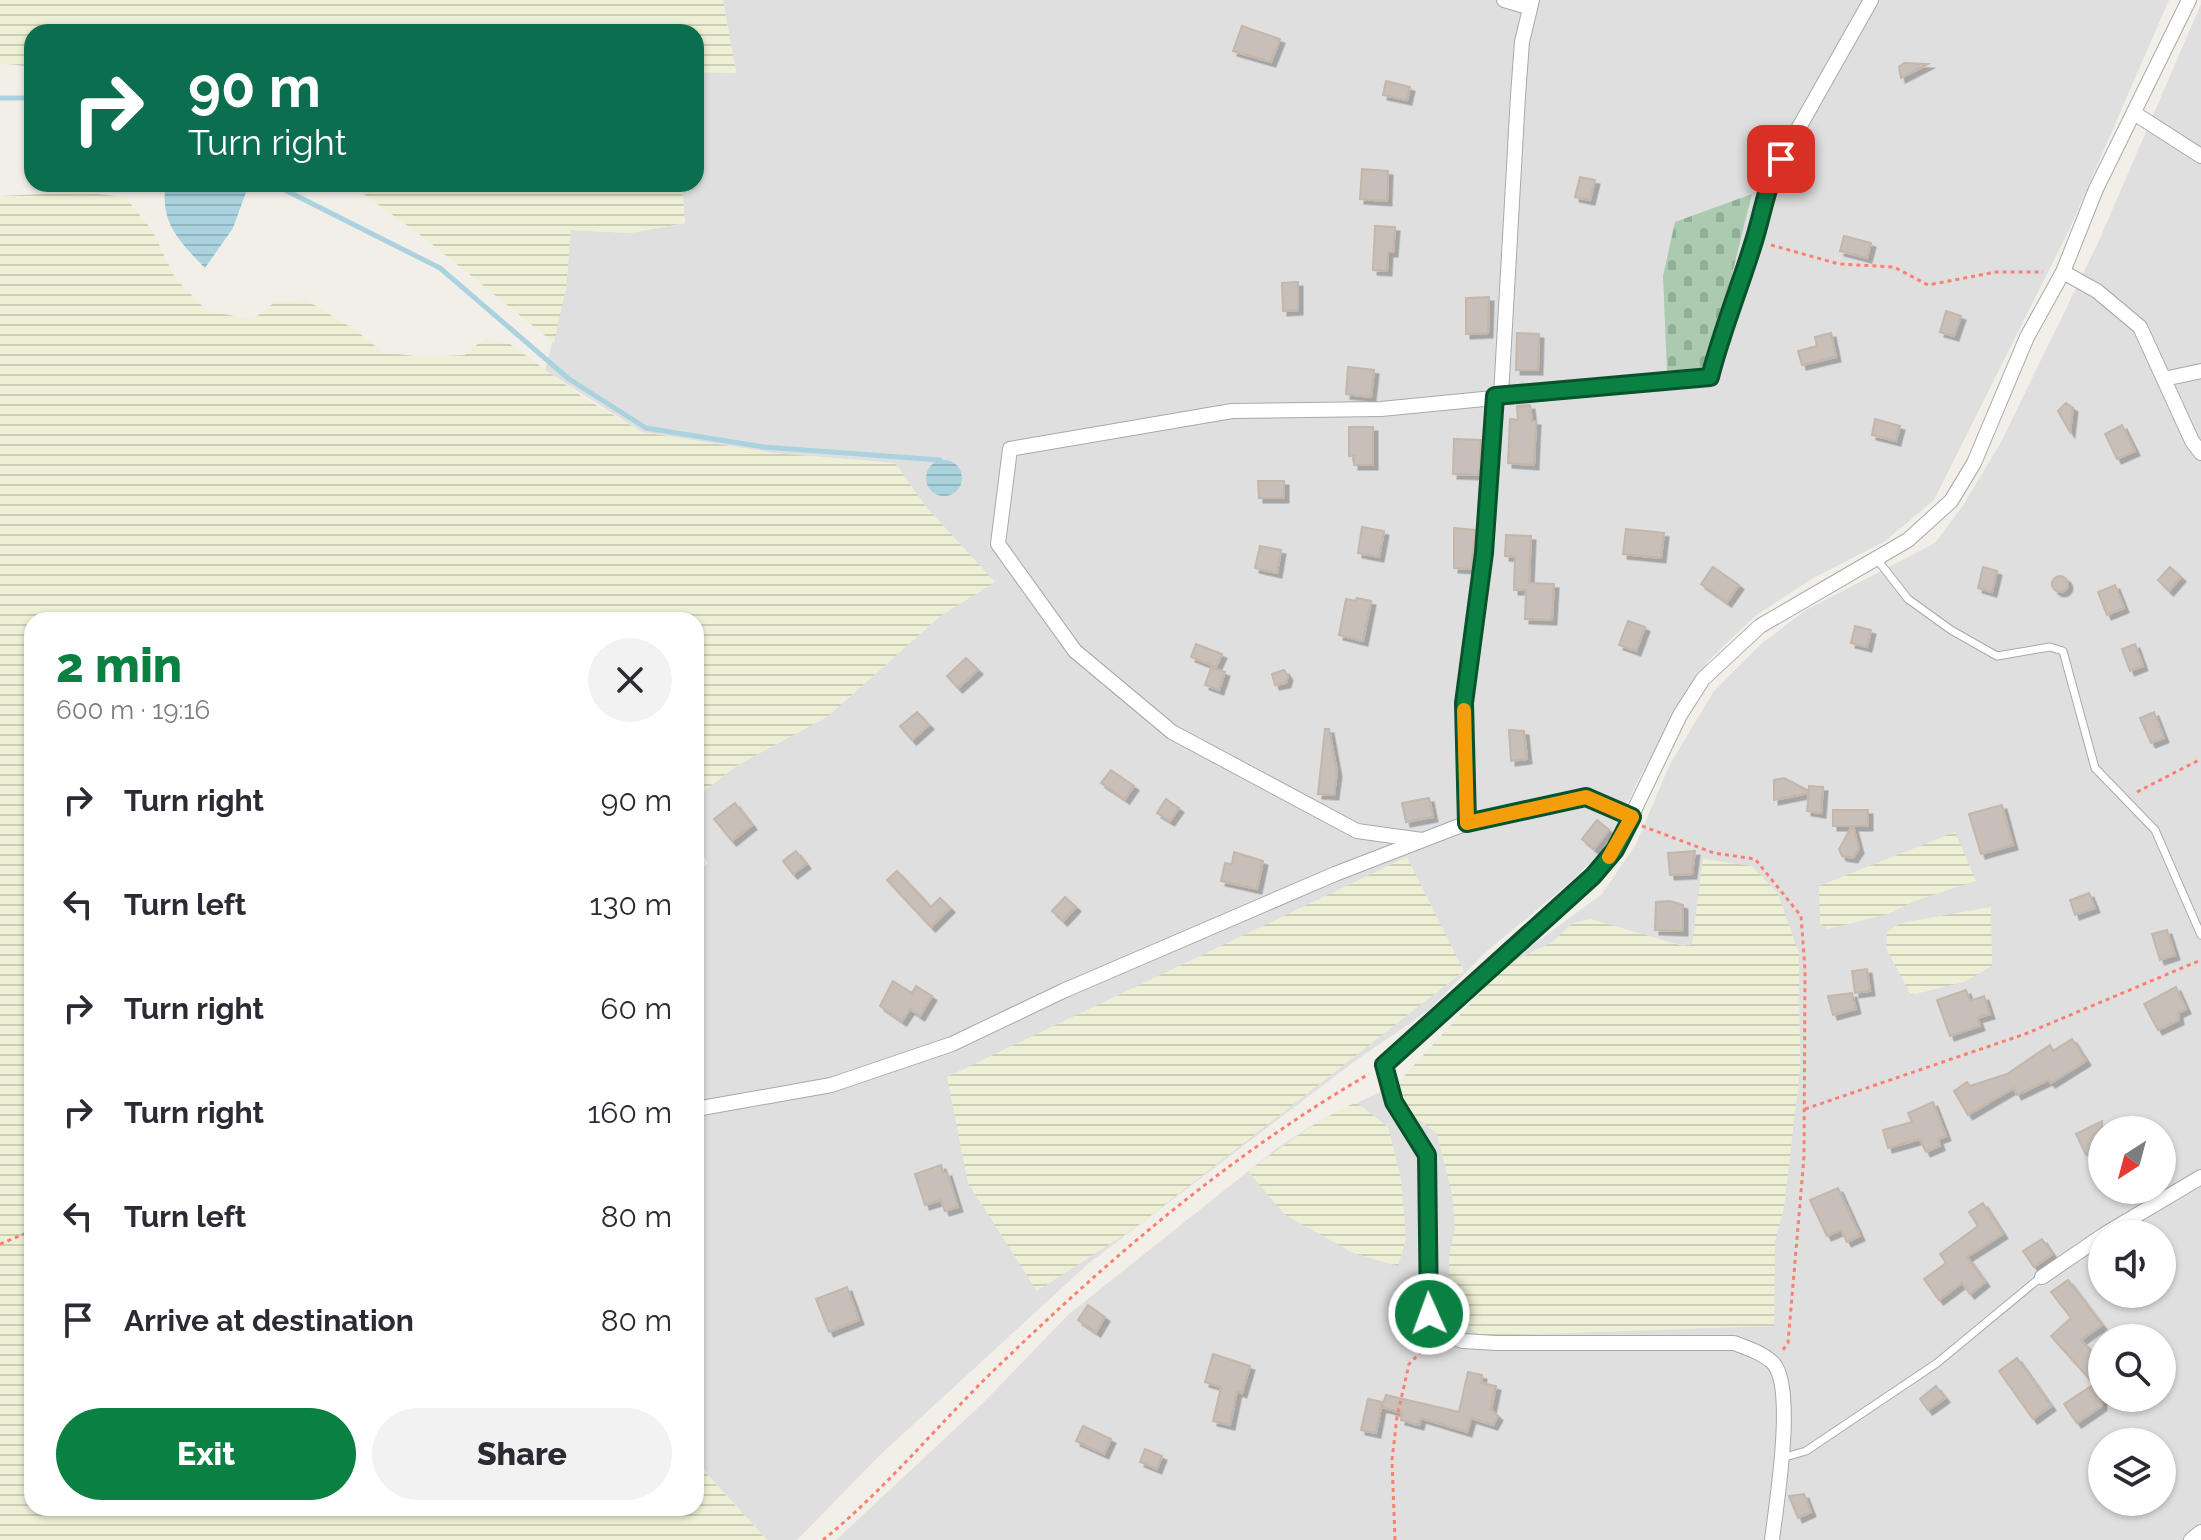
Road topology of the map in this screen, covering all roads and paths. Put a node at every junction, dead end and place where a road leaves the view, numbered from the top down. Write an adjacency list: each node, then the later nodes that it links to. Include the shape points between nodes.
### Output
1 (1504, 0): 4 (street)
2 (1871, 0): 7 (street, via 1767,184)
3 (2189, 0): 5 (street)
4 (1530, 4): 11 (street, via 1517,110)
5 (2134, 113): 6 (street); 8 (street)
6 (2201, 156)
7 (1755, 240): 8 (path, via 1839,264 1894,267 1928,285 1996,272); 11 (street, via 1710,377)
8 (2063, 272): 10 (street, via 2097,291 2140,327); 13 (street, via 1951,501 1908,540)
9 (2201, 371): 10 (street)
10 (2164, 379): 12 (street)
11 (1498, 396): 17 (street, via 1464,703); 18 (street, via 1381,409 1232,411 1010,449 998,544 1075,651 1172,732 1357,831)
12 (2201, 453)
13 (1876, 558): 15 (lane, via 1908,599 1997,656 2050,647 2063,651 2095,768); 16 (street, via 1760,626 1703,679)
14 (2201, 759): 15 (path)
15 (2122, 799): 19 (lane, via 2155,830)
16 (1632, 817): 17 (street, via 1586,797); 21 (street, via 1615,850 1593,876); 23 (path, via 1647,829 1693,846 1755,859 1801,916)
17 (1467, 823): 18 (street)
18 (1422, 840): 22 (street, via 1063,991 952,1044 831,1085)
19 (2201, 935)
20 (2201, 960): 23 (path, via 2025,1034)
21 (1384, 1065): 30 (street, via 1394,1102 1427,1155 1429,1314); 34 (path, via 1217,1173 1100,1268)
22 (704, 1108)
23 (1805, 1109): 31 (path, via 1788,1343)
24 (2201, 1177): 25 (street)
25 (2129, 1220)
26 (24, 1234): 27 (path)
27 (0, 1244)
28 (2088, 1246): 29 (street)
29 (2042, 1277): 32 (lane, via 1937,1363 1806,1451)
30 (1439, 1333): 31 (street, via 1496,1343 1734,1343); 35 (path, via 1409,1364 1397,1417 1392,1460)
31 (1774, 1363): 32 (street, via 1783,1395)
32 (1782, 1458): 36 (street)
33 (2201, 1532): 37 (street)
34 (823, 1540)
35 (1395, 1540)
36 (1772, 1540)
37 (2191, 1540)

